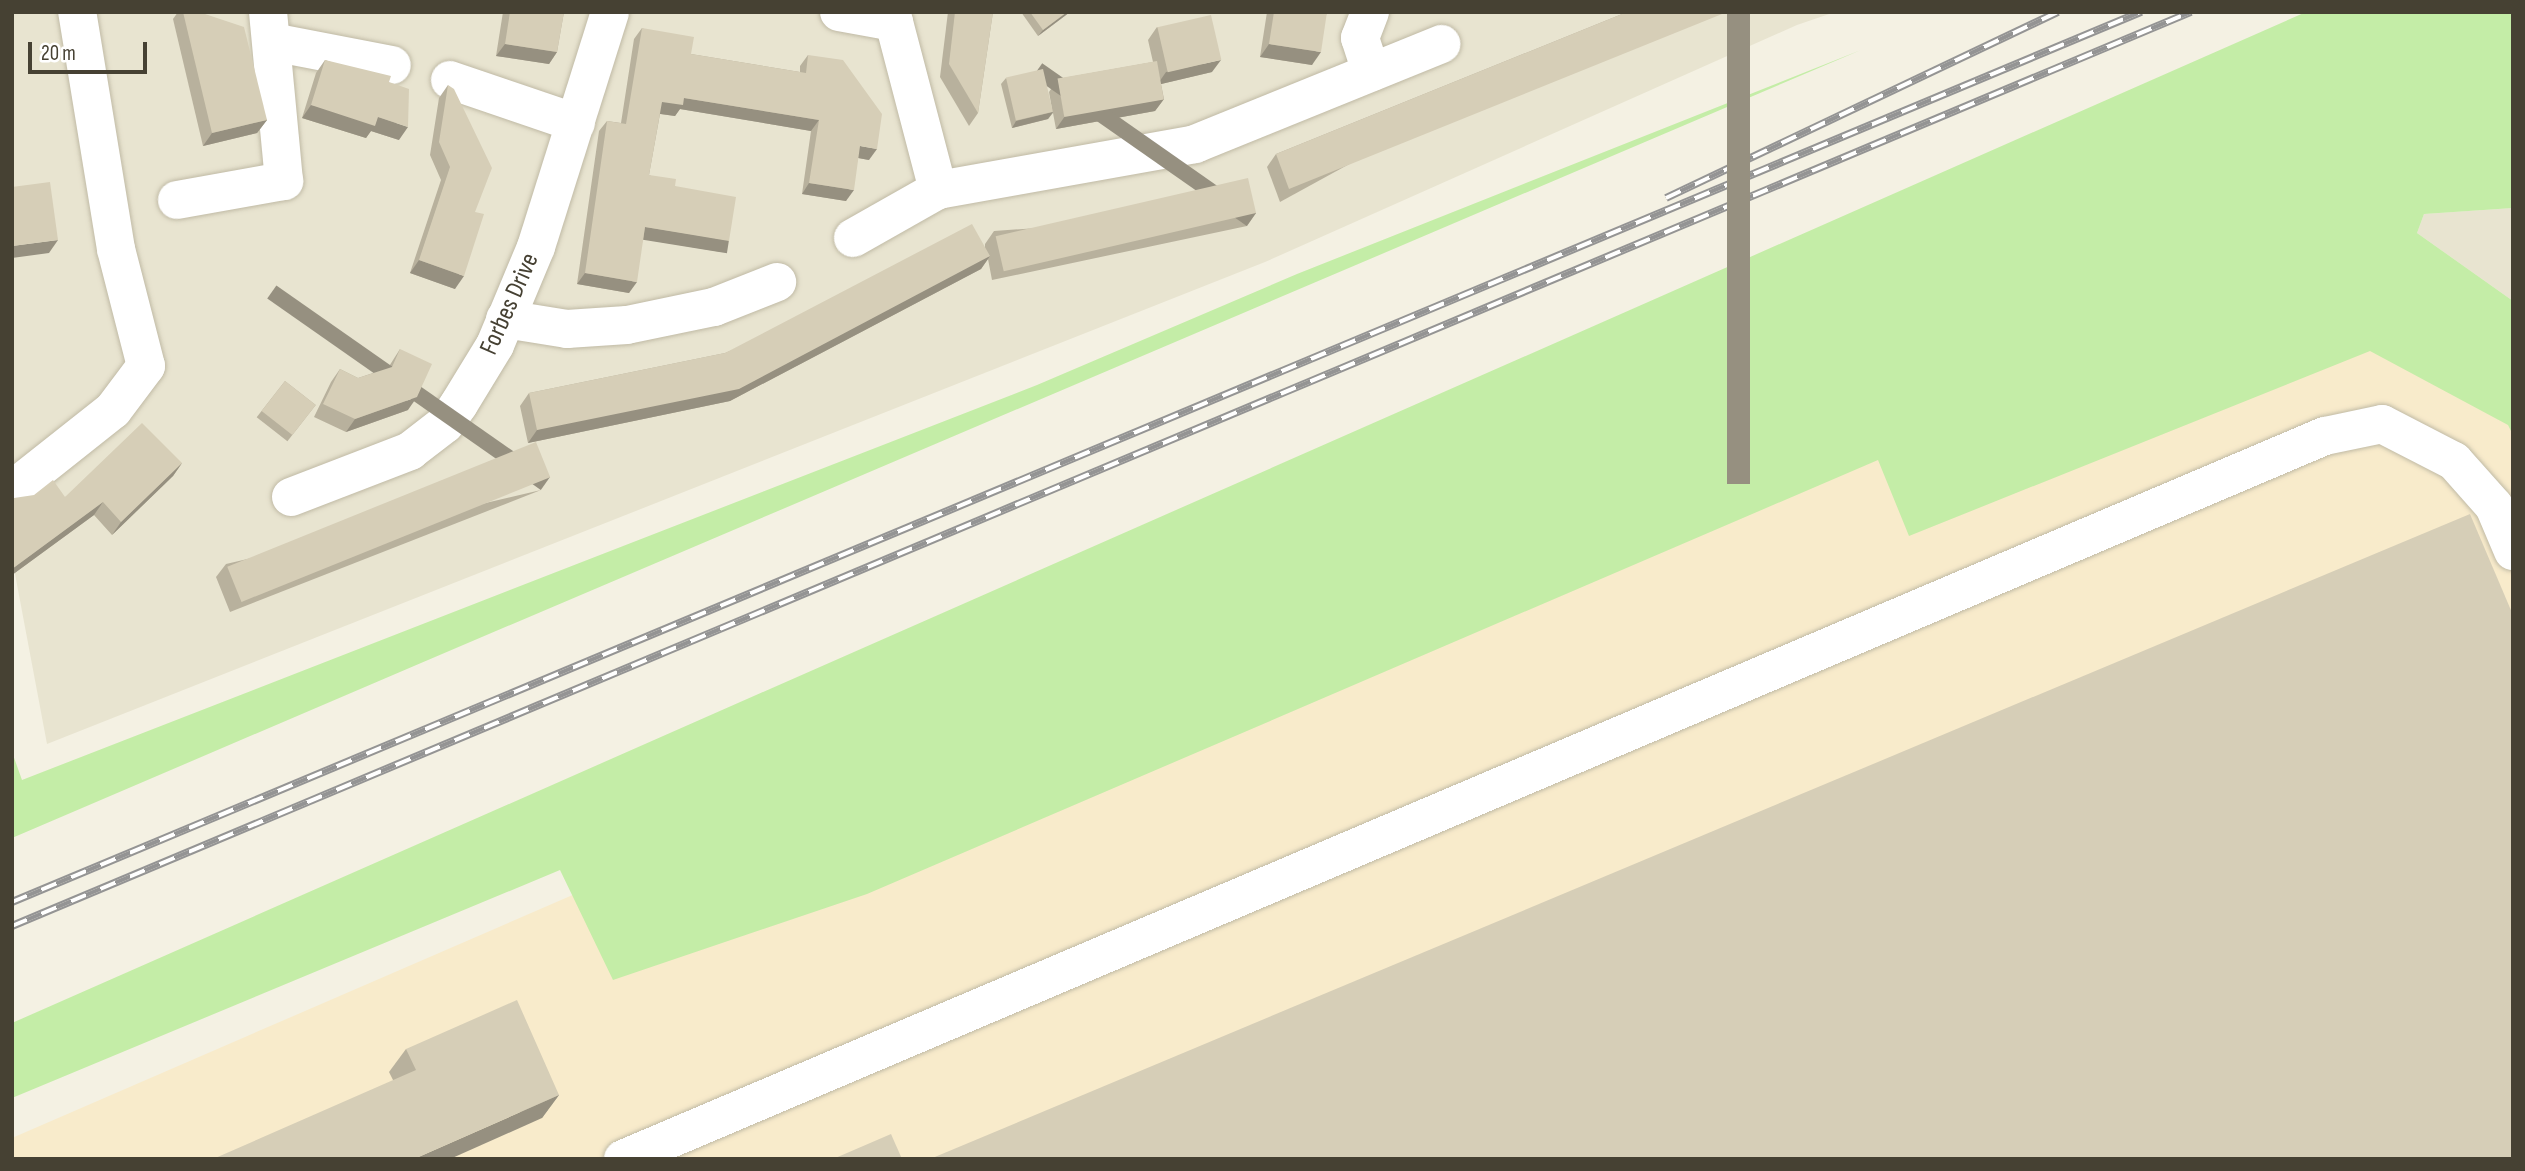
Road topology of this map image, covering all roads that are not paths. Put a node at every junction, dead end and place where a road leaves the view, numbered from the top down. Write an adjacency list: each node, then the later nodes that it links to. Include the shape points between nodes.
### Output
1 (77, 12): 17 (street, via 116,249 146,366 113,410)
2 (610, 12): 11 (street, Forbes Drive)
3 (839, 12): 5 (street)
4 (1370, 12): 9 (street, via 1360,38)
5 (900, 17): 12 (street)
6 (270, 27): 8 (street); 13 (street, via 284,181)
7 (1440, 44): 9 (street)
8 (392, 65)
9 (1371, 72): 12 (street, via 1195,144)
10 (450, 80): 11 (street)
11 (576, 123): 16 (street, Forbes Drive, via 536,247)
12 (938, 190): 14 (street)
13 (177, 200)
14 (853, 239)
15 (777, 282): 16 (street, via 714,307 627,325 567,329)
16 (505, 319): 18 (street, Forbes Drive, via 495,345 446,424 410,452)
17 (12, 490)
18 (291, 498)
19 (2513, 551): 20 (street, via 2494,506 2454,461 2382,424 2325,436)
20 (623, 1159)

